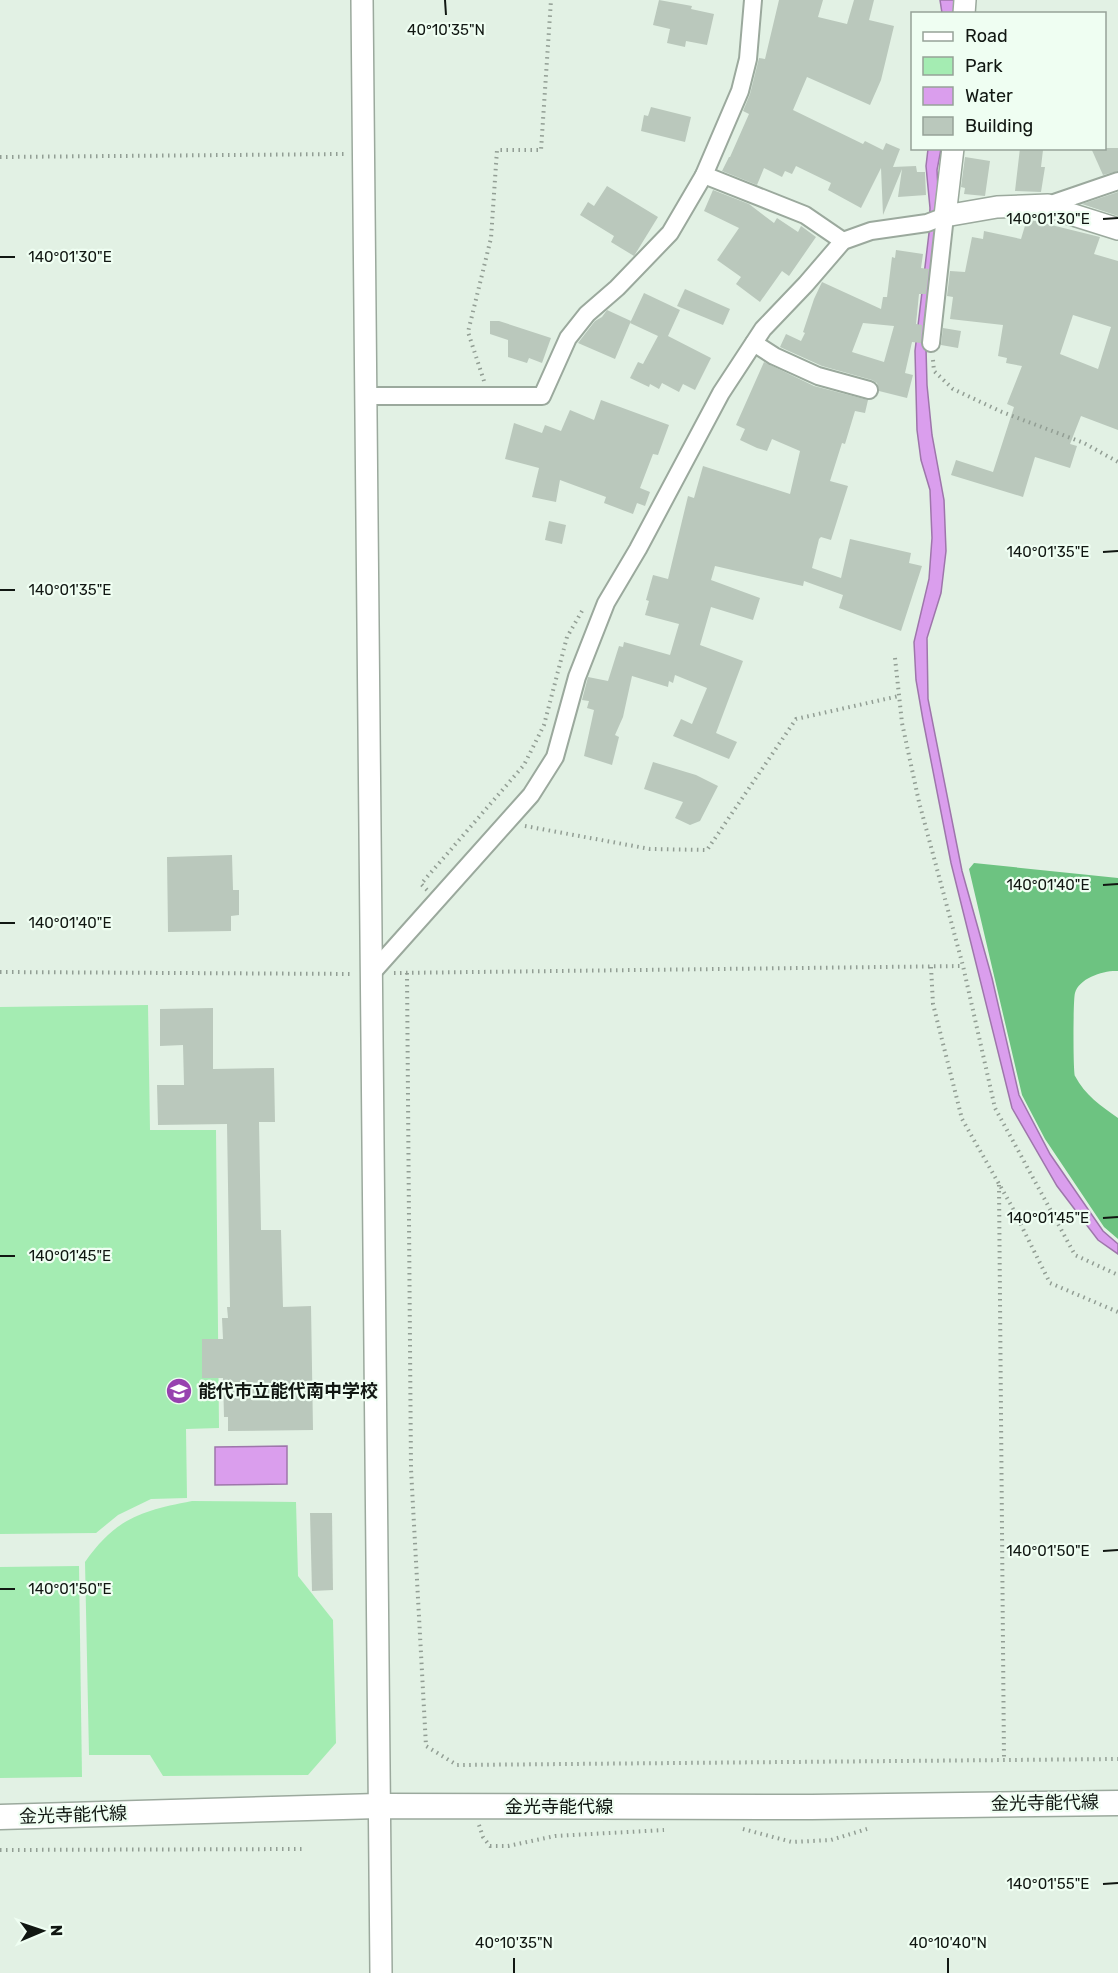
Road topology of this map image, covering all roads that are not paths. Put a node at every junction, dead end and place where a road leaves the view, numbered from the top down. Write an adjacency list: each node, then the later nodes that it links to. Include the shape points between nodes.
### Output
1 (362, 0): 13 (street)
2 (753, 0): 4 (street, via 748,58 740,91)
3 (953, 150): 7 (street)
4 (704, 175): 9 (street, via 805,215); 13 (street, via 670,233 587,314 568,338 542,396)
5 (1118, 181): 6 (street)
6 (1048, 205): 7 (street, via 997,207); 8 (street)
7 (936, 219): 9 (street, via 871,231); 11 (street)
8 (1118, 229)
9 (843, 241): 10 (street)
10 (754, 343): 12 (street, via 818,376); 14 (street, via 721,393 606,603 577,678 555,757 531,795)
11 (931, 343)
12 (870, 390)
13 (367, 396): 14 (street)
14 (370, 974): 16 (street)
15 (1118, 1803): 16 (main road, 金光寺能代線)
16 (378, 1806): 17 (main road, 金光寺能代線); 18 (street)
17 (0, 1817)
18 (381, 1973)

